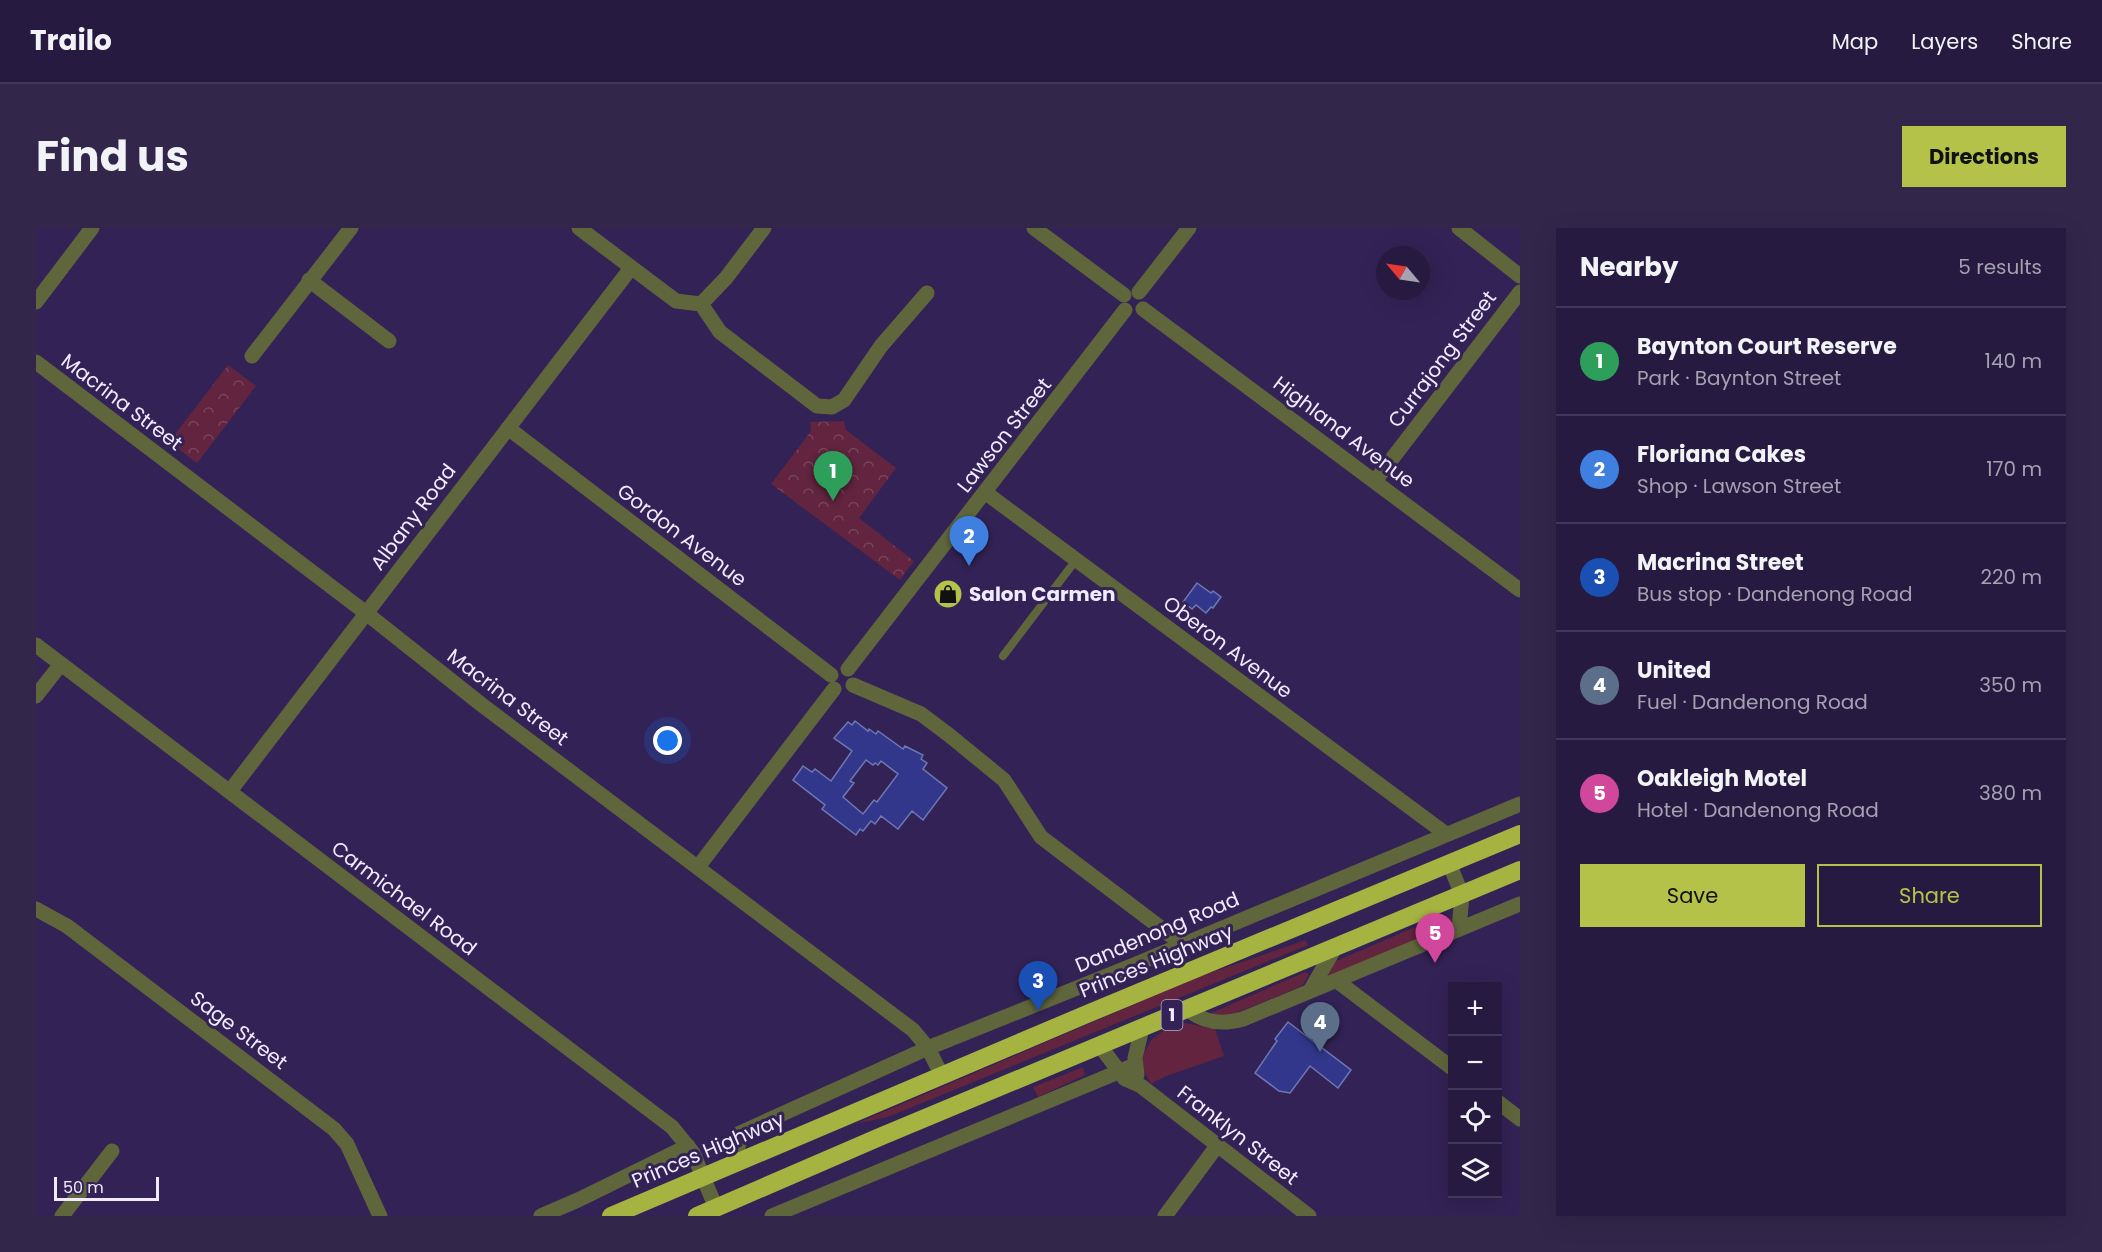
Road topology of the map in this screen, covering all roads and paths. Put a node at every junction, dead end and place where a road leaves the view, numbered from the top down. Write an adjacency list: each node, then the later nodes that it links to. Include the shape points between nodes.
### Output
1 (92, 228): 14 (street)
2 (351, 228): 10 (street)
3 (579, 228): 8 (street)
4 (764, 228): 16 (street)
5 (1034, 228): 15 (street)
6 (1189, 228): 11 (street)
7 (1459, 228): 9 (street)
8 (631, 268): 16 (street, via 676,301); 21 (street, Albany Road)
9 (1520, 276)
10 (309, 280): 18 (street); 19 (street)
11 (1140, 292): 15 (street, via 1131,290); 17 (street, via 1145,302)
12 (1520, 292): 22 (street, Currajong Street)
13 (927, 293): 16 (street, via 881,346 844,400 832,407 817,406 720,332)
14 (36, 302)
15 (1125, 303): 17 (street, via 1134,313); 23 (street, Lawson Street)
16 (701, 304)
17 (1143, 309): 22 (street, Highland Avenue)
18 (389, 341)
19 (252, 356)
20 (36, 362): 26 (street, Macrina Street)
21 (508, 428): 26 (street, Albany Road); 31 (street, Gordon Avenue)
22 (1375, 481): 25 (street, Highland Avenue)
23 (986, 493): 24 (street, Oberon Avenue); 30 (street, Lawson Street)
24 (1076, 560): 28 (lane); 36 (street, Oberon Avenue)
25 (1520, 590)
26 (366, 614): 34 (street, Albany Road); 39 (street, Macrina Street)
27 (36, 645): 29 (street, Carmichael Road)
28 (1003, 656)
29 (61, 664): 33 (street); 34 (street, Carmichael Road)
30 (848, 669): 31 (street, via 840,668); 32 (street, via 853,674)
31 (832, 682): 32 (street, via 844,691); 39 (street)
32 (853, 685): 45 (street, via 921,714 949,735 1004,780 1041,837)
33 (36, 696)
34 (230, 791): 60 (street, Carmichael Road, via 672,1127)
35 (1520, 804): 36 (street, Dandenong Road)
36 (1446, 834): 45 (street, Dandenong Road)
37 (1520, 834): 38 (highway, Princes Highway / 1)
38 (1449, 863): 41 (street); 56 (highway, Princes Highway / 1)
39 (698, 867): 52 (street, Macrina Street, via 913,1030)
40 (1520, 870): 41 (highway, 1)
41 (1462, 895): 44 (street); 46 (highway, 1)
42 (1520, 904): 44 (street)
43 (36, 909): 67 (street, Sage Street, via 68,926 334,1129 347,1144)
44 (1459, 929): 47 (street)
45 (1182, 944): 52 (street, Dandenong Road)
46 (1336, 946): 48 (street); 49 (highway, 1)
47 (1337, 981): 48 (street); 54 (street)
48 (1310, 991): 49 (street, via 1230,1023 1199,1018)
49 (1187, 1009): 50 (highway, 1)
50 (1142, 1028): 51 (highway, 1); 53 (street)
51 (1100, 1046): 55 (street, Franklyn Street); 65 (highway, 1)
52 (928, 1048): 56 (street, Macrina Street); 63 (street, Dandenong Road, via 740,1132)
53 (1135, 1065): 55 (street); 57 (street)
54 (1448, 1065)
55 (1118, 1072): 57 (street, Franklyn Street, via 1130,1083); 71 (street)
56 (942, 1076): 63 (highway, Princes Highway / 1)
57 (1141, 1086): 61 (street, Franklyn Street)
58 (1502, 1106): 59 (street)
59 (1520, 1119)
60 (688, 1146): 64 (street, Carmichael Road); 68 (street)
61 (1217, 1146): 72 (street); 73 (street, Franklyn Street)
62 (112, 1151): 66 (street)
63 (736, 1163): 64 (highway, Princes Highway / 1)
64 (703, 1177): 65 (street, Carmichael Road); 69 (highway, Princes Highway / 1)
65 (716, 1208): 70 (highway, 1)
66 (62, 1216)
67 (380, 1216)
68 (541, 1216)
69 (611, 1216)
70 (697, 1216)
71 (772, 1216)
72 (1165, 1216)
73 (1309, 1216)

